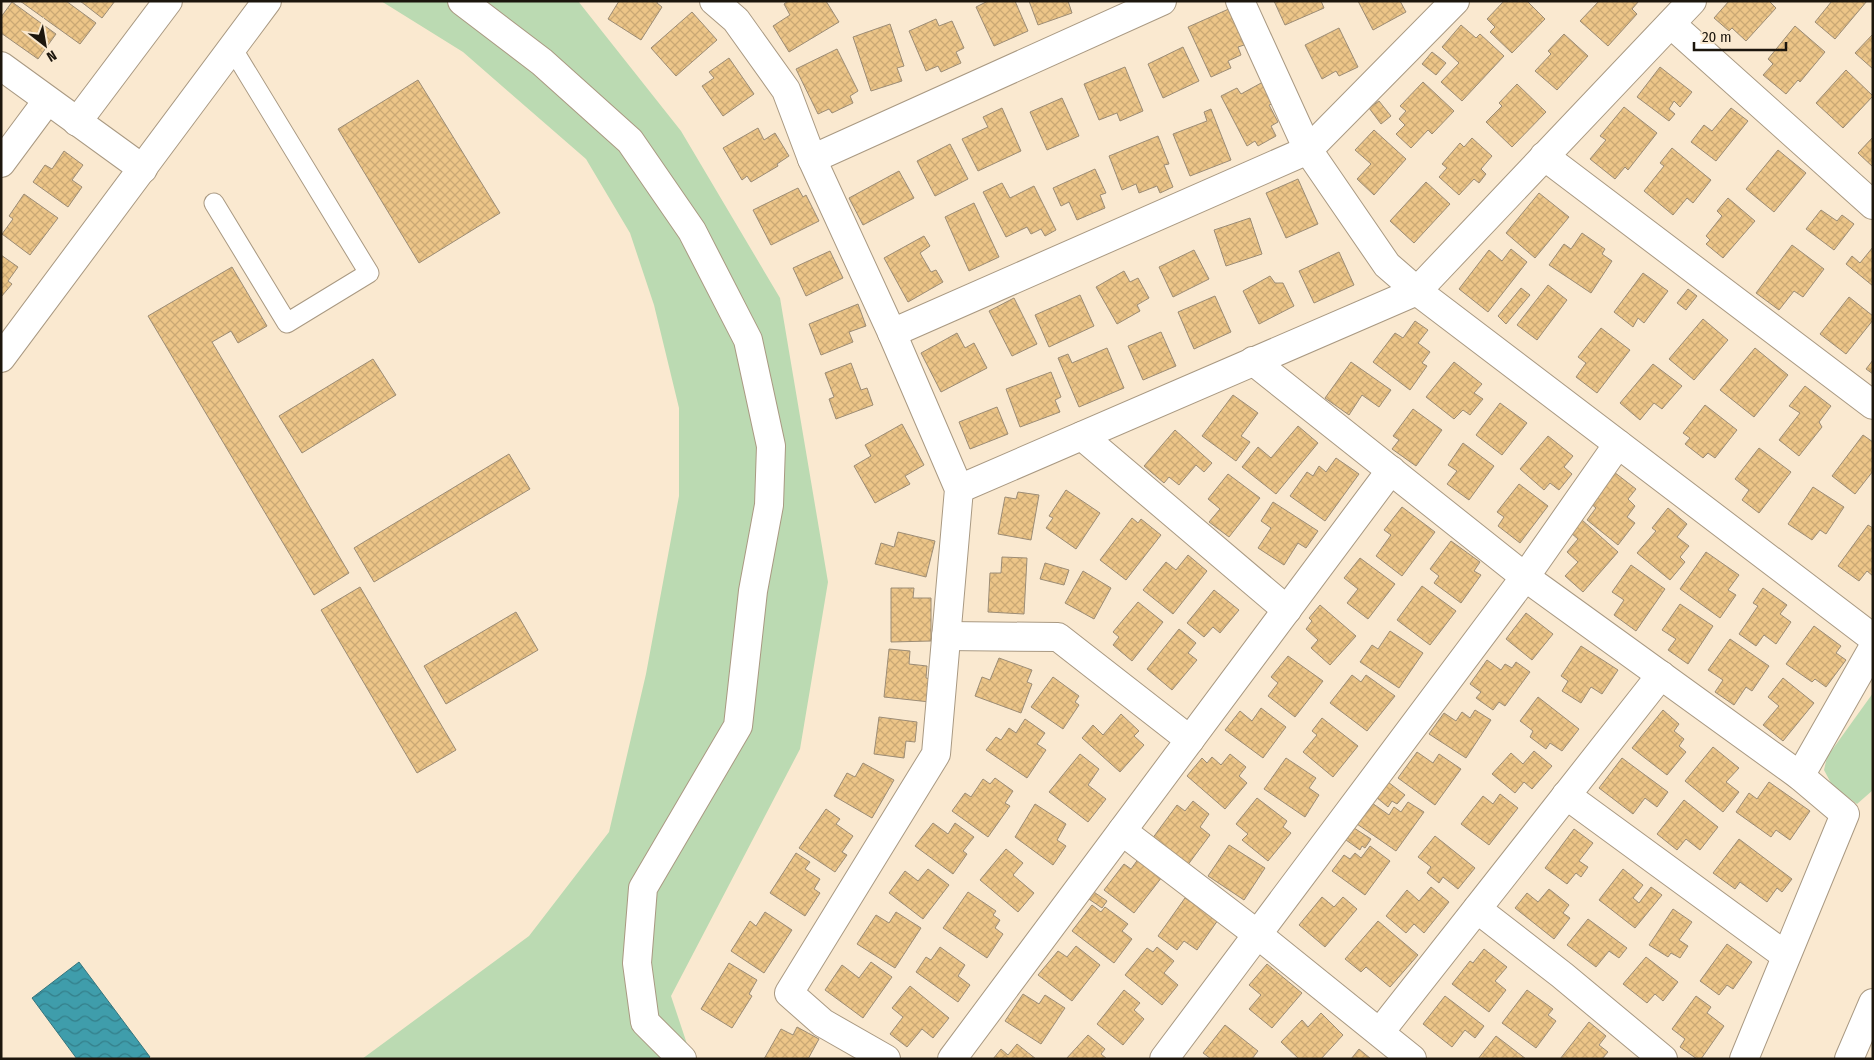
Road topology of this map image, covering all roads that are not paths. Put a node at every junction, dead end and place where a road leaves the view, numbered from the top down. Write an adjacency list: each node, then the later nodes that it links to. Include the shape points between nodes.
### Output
1 (168, 1): 13 (street)
2 (267, 1): 10 (street)
3 (462, 1): 46 (street, via 542,62 630,141 692,231 748,340 771,446 769,505 753,590 738,726 643,888 637,963 645,1022)
4 (714, 1): 16 (street, via 736,20 786,90)
5 (1162, 1): 16 (street)
6 (1240, 1): 14 (street)
7 (1692, 1): 9 (street)
8 (1445, 5): 14 (street)
9 (1671, 24): 15 (street); 20 (street)
10 (232, 48): 18 (street); 19 (lane, via 369,273 287,323)
11 (1, 66): 12 (street)
12 (47, 101): 13 (street); 17 (street)
13 (77, 122): 18 (street)
14 (1308, 150): 21 (street, via 1387,265); 22 (street)
15 (1544, 156): 21 (street); 25 (street)
16 (812, 159): 22 (street)
17 (1, 163)
18 (143, 169): 23 (street)
19 (214, 203)
20 (1873, 205)
21 (1417, 291): 24 (street); 27 (street)
22 (892, 333): 29 (street)
23 (1, 358)
24 (1253, 362): 26 (street); 28 (street)
25 (1873, 405)
26 (1082, 436): 29 (street); 31 (street)
27 (1618, 444): 30 (street); 33 (street)
28 (1392, 470): 30 (street); 31 (street)
29 (959, 489): 32 (street)
30 (1525, 577): 35 (street); 41 (street)
31 (1287, 610): 36 (street)
32 (946, 636): 36 (street, via 1058,638); 47 (street, via 936,754 789,993 823,1023)
33 (1873, 638)
34 (1873, 648): 37 (street)
35 (1661, 675): 37 (street); 38 (street)
36 (1190, 740): 39 (street)
37 (1800, 776): 42 (street, via 1845,814)
38 (1566, 795): 40 (street); 42 (street)
39 (1122, 831): 41 (street); 48 (street)
40 (1477, 909): 44 (street); 50 (street)
41 (1257, 934): 44 (street); 45 (street)
42 (1786, 956): 51 (street)
43 (1873, 1003): 52 (street)
44 (1380, 1032): 49 (street)
45 (1171, 1056)
46 (682, 1059)
47 (886, 1059)
48 (952, 1059)
49 (1412, 1059)
50 (1663, 1059)
51 (1744, 1059)
52 (1849, 1059)

